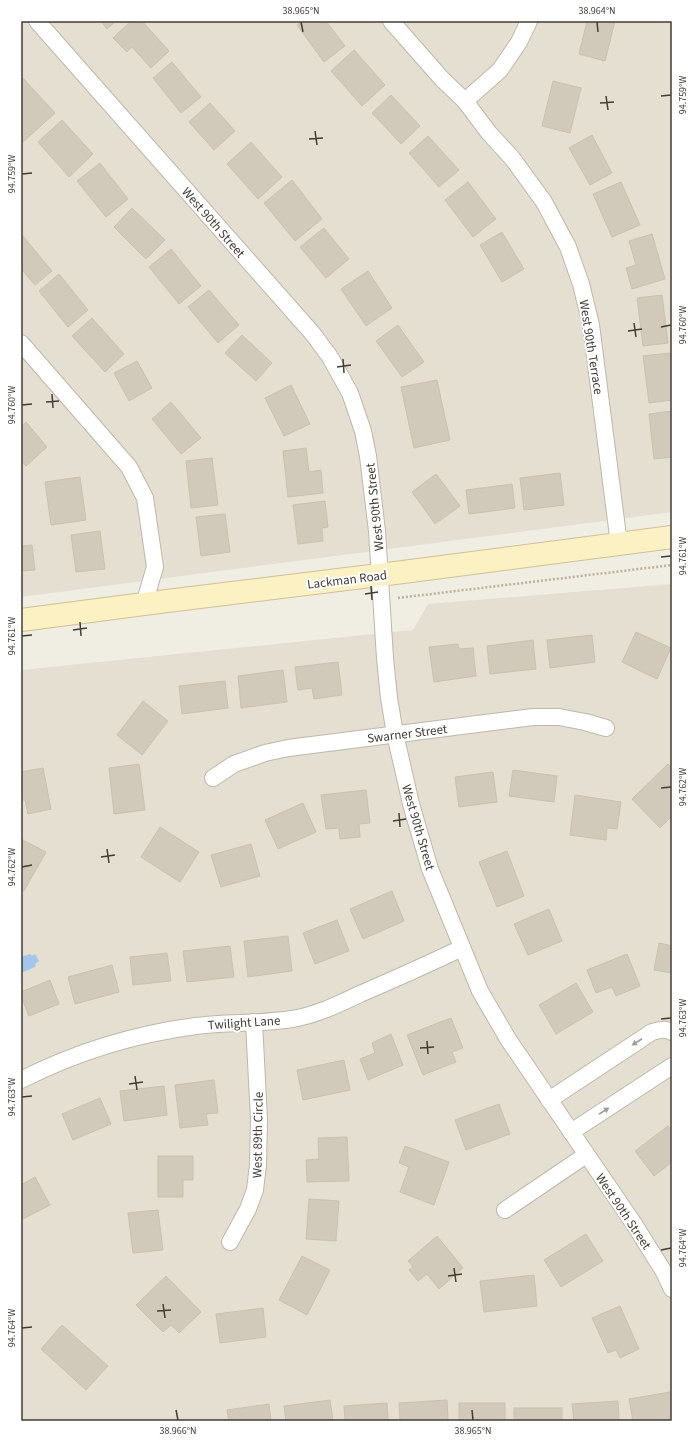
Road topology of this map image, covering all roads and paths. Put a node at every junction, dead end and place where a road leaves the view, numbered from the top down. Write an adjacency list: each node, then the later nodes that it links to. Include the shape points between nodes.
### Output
1 (37, 21): 9 (street, West 90th Street, via 313,334 330,357 350,393 363,431)
2 (391, 21): 4 (street, West 90th Terrace, via 442,80)
3 (529, 21): 4 (street, via 519,42 500,70)
4 (465, 101): 7 (street, West 90th Terrace, via 544,202 568,247 581,284 591,325)
5 (21, 343): 11 (street, via 129,467 145,498 155,567)
6 (672, 537): 7 (main road, Lackman Road)
7 (619, 544): 9 (main road, Lackman Road)
8 (672, 565): 10 (path)
9 (381, 575): 11 (main road, Lackman Road); 14 (street, West 90th Street, via 385,658)
10 (398, 598)
11 (144, 604): 12 (main road, Lackman Road)
12 (21, 620)
13 (606, 728): 14 (street, Swarner Street, via 559,717 533,717)
14 (395, 734): 15 (street, Swarner Street, via 265,753 234,764); 16 (street, West 90th Street, via 410,804 430,869)
15 (213, 778)
16 (462, 948): 17 (street, Twilight Lane, via 310,1015); 21 (street, West 90th Street, via 480,991 508,1039)
17 (254, 1022): 20 (street, Twilight Lane, via 154,1032 88,1050 47,1066); 25 (street, West 89th Circle, via 259,1120 258,1165 248,1209)
18 (672, 1032): 21 (street, one-way to 21, via 652,1032)
19 (672, 1066): 22 (street, one-way to 19)
20 (21, 1080)
21 (549, 1100): 22 (street, West 90th Street)
22 (571, 1132): 23 (street, West 90th Street)
23 (586, 1155): 24 (street); 26 (street, West 90th Street, via 634,1224)
24 (505, 1210)
25 (230, 1242)
26 (672, 1289)

